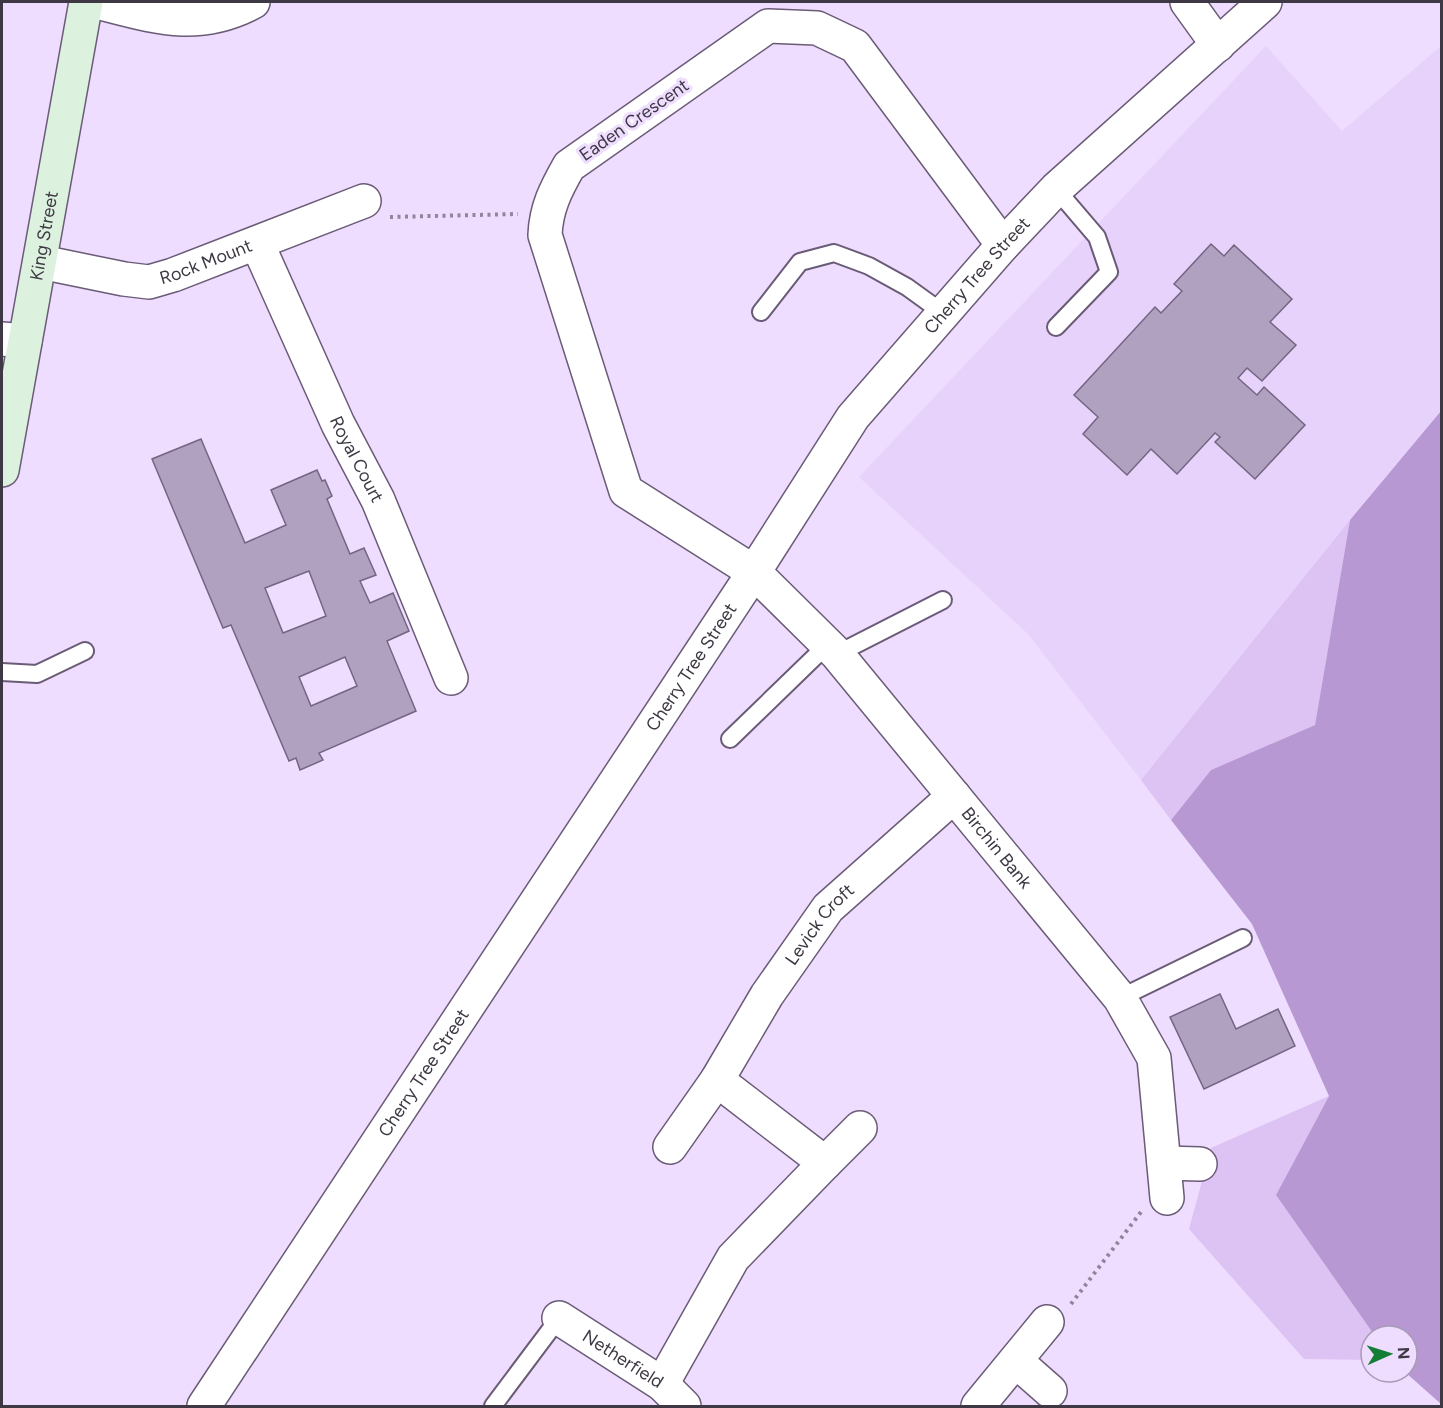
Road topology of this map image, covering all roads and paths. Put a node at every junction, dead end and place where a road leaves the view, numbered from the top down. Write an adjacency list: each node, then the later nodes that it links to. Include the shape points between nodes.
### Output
1 (86, 2): 12 (main road, King Street)
2 (96, 2): 3 (street, via 170,20 222,15)
3 (253, 2)
4 (1187, 2): 6 (street)
5 (1265, 2): 6 (street, Cherry Tree Street)
6 (1218, 45): 7 (street, Cherry Tree Street)
7 (1056, 189): 11 (street, Cherry Tree Street); 15 (lane, via 1097,237 1109,272)
8 (364, 201): 9 (path, via 373,218); 10 (street, Rock Mount)
9 (546, 214): 11 (street, Eaden Crescent, via 569,166 768,26 817,28 855,46); 18 (street, Eaden Crescent, via 545,236 626,491)
10 (257, 243): 12 (street, Rock Mount, via 148,282); 23 (street, Royal Court, via 338,424 378,500)
11 (1003, 245): 14 (street, Cherry Tree Street)
12 (41, 262): 16 (main road, King Street)
13 (761, 312): 14 (lane, via 800,262 834,253 869,266)
14 (943, 313): 18 (street, Cherry Tree Street, via 853,417)
15 (1056, 327)
16 (13, 340): 17 (main road, King Street)
17 (2, 470)
18 (754, 572): 20 (street, Birchin Bank); 40 (street, Cherry Tree Street)
19 (943, 600): 20 (lane)
20 (832, 650): 24 (lane); 25 (street, Birchin Bank)
21 (85, 651): 22 (lane, via 37,674)
22 (2, 672)
23 (451, 678)
24 (730, 739)
25 (954, 796): 27 (street, Birchin Bank); 28 (street, Levick Croft, via 828,908 767,995)
26 (1243, 938): 27 (lane)
27 (1120, 998): 32 (street, Birchin Bank, via 1154,1058)
28 (717, 1080): 30 (street, Levick Croft); 31 (street)
29 (860, 1128): 31 (street)
30 (670, 1146)
31 (825, 1163): 38 (street, via 733,1258)
32 (1164, 1163): 33 (street); 34 (street, Birchin Bank)
33 (1200, 1164)
34 (1167, 1198): 36 (path, via 1144,1209 1062,1317)
35 (559, 1318): 38 (street, Netherfield); 41 (lane)
36 (1047, 1322): 37 (street)
37 (1016, 1361): 39 (street); 43 (street)
38 (662, 1383): 42 (street, Netherfield)
39 (1050, 1391)
40 (204, 1407)
41 (493, 1407)
42 (684, 1407)
43 (978, 1407)

